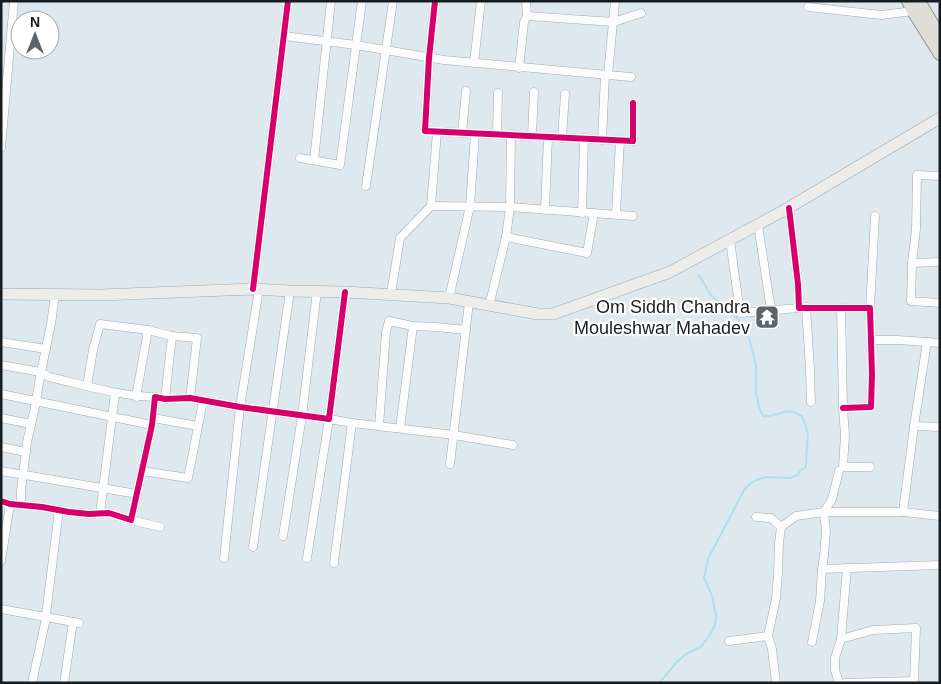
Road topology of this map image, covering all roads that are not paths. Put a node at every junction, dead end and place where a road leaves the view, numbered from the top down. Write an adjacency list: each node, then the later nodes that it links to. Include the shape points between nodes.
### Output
1 (14, 1): 43 (street)
2 (288, 1): 15 (street)
3 (331, 1): 17 (street)
4 (362, 1): 18 (street)
5 (393, 1): 19 (street)
6 (435, 1): 21 (street)
7 (481, 1): 22 (street)
8 (526, 1): 13 (street)
9 (615, 1): 14 (street)
10 (913, 5): 11 (street, via 881,15); 16 (main road); 20 (main road)
11 (808, 7)
12 (641, 14): 14 (street)
13 (527, 16): 14 (street); 23 (street)
14 (614, 22): 24 (street)
15 (284, 36): 17 (street); 63 (street)
16 (940, 38)
17 (327, 42): 18 (street); 45 (street)
18 (356, 45): 19 (street); 45 (street, via 340,165)
19 (385, 50): 21 (street); 47 (street)
20 (940, 54)
21 (429, 58): 22 (street); 32 (street, via 425,131)
22 (474, 63): 23 (street)
23 (519, 68): 24 (street)
24 (607, 75): 25 (street); 41 (street)
25 (632, 78)
26 (466, 91): 33 (street)
27 (534, 92): 37 (street)
28 (498, 94): 35 (street)
29 (564, 94): 39 (street)
30 (633, 103): 42 (street, via 633,141)
31 (940, 118): 51 (main road)
32 (437, 132): 33 (street); 48 (street)
33 (462, 133): 34 (street)
34 (475, 134): 35 (street); 49 (street)
35 (496, 134): 36 (street)
36 (511, 134): 37 (street); 50 (street)
37 (532, 136): 38 (street)
38 (548, 137): 39 (street); 52 (street)
39 (562, 138): 40 (street)
40 (584, 138): 41 (street); 53 (street)
41 (602, 140): 42 (street)
42 (620, 141): 55 (street)
43 (1, 148)
44 (300, 158): 45 (street)
45 (314, 160)
46 (940, 176): 62 (street, via 917,175)
47 (366, 186)
48 (431, 206): 49 (street); 68 (street, via 400,238)
49 (470, 206): 50 (street); 70 (street)
50 (510, 208): 52 (street); 59 (street)
51 (788, 208): 58 (main road); 74 (street)
52 (544, 210): 53 (street)
53 (582, 212): 54 (street)
54 (594, 213): 55 (street); 59 (street, via 588,253)
55 (616, 214): 56 (street)
56 (634, 216)
57 (875, 216): 76 (street)
58 (758, 225): 60 (main road); 77 (street)
59 (506, 238): 73 (street)
60 (730, 240): 73 (main road, via 670,272 553,314); 77 (street, via 740,313)
61 (940, 262): 62 (street)
62 (912, 263): 72 (street, via 911,300)
63 (256, 289): 64 (main road); 69 (main road); 99 (street)
64 (290, 291): 65 (main road); 101 (street)
65 (317, 291): 66 (main road); 103 (street)
66 (345, 292): 68 (main road); 105 (street)
67 (1, 294): 69 (main road)
68 (391, 294): 70 (main road)
69 (55, 295): 86 (street)
70 (449, 298): 71 (main road)
71 (469, 302): 73 (main road); 80 (street)
72 (940, 303)
73 (489, 306)
74 (803, 307): 75 (street); 77 (street); 98 (street)
75 (841, 308): 76 (street); 100 (street)
76 (870, 308): 82 (street)
77 (772, 310)
78 (413, 326): 80 (street); 110 (street, via 389,321); 113 (street)
79 (148, 330): 81 (street); 89 (street, via 100,324); 92 (street)
80 (466, 330): 114 (street)
81 (172, 336): 94 (street, via 198,338); 95 (street)
82 (872, 340): 84 (street); 100 (street, via 871,407)
83 (1, 342): 86 (street)
84 (928, 342): 85 (street); 111 (street)
85 (940, 343)
86 (46, 349): 88 (street)
87 (1, 365): 88 (street)
88 (41, 372): 89 (street); 96 (street)
89 (87, 386): 90 (street)
90 (115, 393): 92 (street); 102 (street)
91 (1, 394): 96 (street)
92 (136, 396): 93 (street)
93 (155, 397): 95 (street); 106 (street)
94 (190, 398): 95 (street); 97 (street)
95 (166, 399)
96 (36, 401): 102 (street); 108 (street)
97 (203, 401): 99 (street); 109 (street)
98 (811, 402)
99 (240, 407): 101 (street); 140 (street)
100 (843, 408): 119 (street, via 843,467)
101 (273, 412): 103 (street); 139 (street)
102 (112, 416): 106 (street); 124 (street)
103 (302, 416): 105 (street); 138 (street)
104 (1, 418): 108 (street)
105 (329, 419): 107 (street); 141 (street)
106 (153, 422): 109 (street); 121 (street)
107 (352, 423): 110 (street); 143 (street)
108 (31, 424): 117 (street)
109 (198, 426): 121 (street, via 188,478)
110 (379, 426): 113 (street)
111 (914, 426): 112 (street); 131 (street)
112 (940, 427)
113 (400, 428): 114 (street)
114 (454, 435): 115 (street); 118 (street)
115 (513, 445)
116 (1, 447): 117 (street)
117 (26, 452): 123 (street)
118 (450, 464)
119 (870, 467)
120 (1, 471): 123 (street)
121 (142, 471): 125 (street)
122 (839, 471): 130 (street, via 832,499)
123 (23, 476): 124 (street); 128 (street)
124 (103, 489): 125 (street); 132 (street)
125 (137, 494): 135 (street)
126 (1, 501): 127 (street)
127 (10, 504): 128 (street); 142 (street)
128 (22, 505): 129 (street)
129 (59, 510): 132 (street); 148 (street)
130 (824, 512): 131 (street); 137 (street, via 796,516); 146 (street, via 826,531)
131 (903, 512): 133 (street)
132 (100, 513): 135 (street)
133 (940, 516)
134 (756, 517): 137 (street, via 771,518)
135 (131, 520): 136 (street)
136 (160, 527)
137 (782, 527): 149 (street, via 776,598)
138 (283, 536)
139 (253, 547)
140 (224, 558)
141 (307, 558)
142 (1, 561)
143 (334, 563)
144 (940, 565): 145 (street)
145 (847, 568): 146 (street); 150 (street)
146 (822, 569): 152 (street)
147 (1, 609): 148 (street)
148 (46, 617): 154 (street); 155 (street, via 76,622)
149 (768, 636): 151 (street); 156 (street)
150 (841, 639): 153 (street, via 873,630 916,628); 157 (street, via 835,658)
151 (728, 640)
152 (812, 642)
153 (914, 682): 158 (street)
154 (32, 683)
155 (64, 683)
156 (776, 683)
157 (838, 683)
158 (845, 683)

